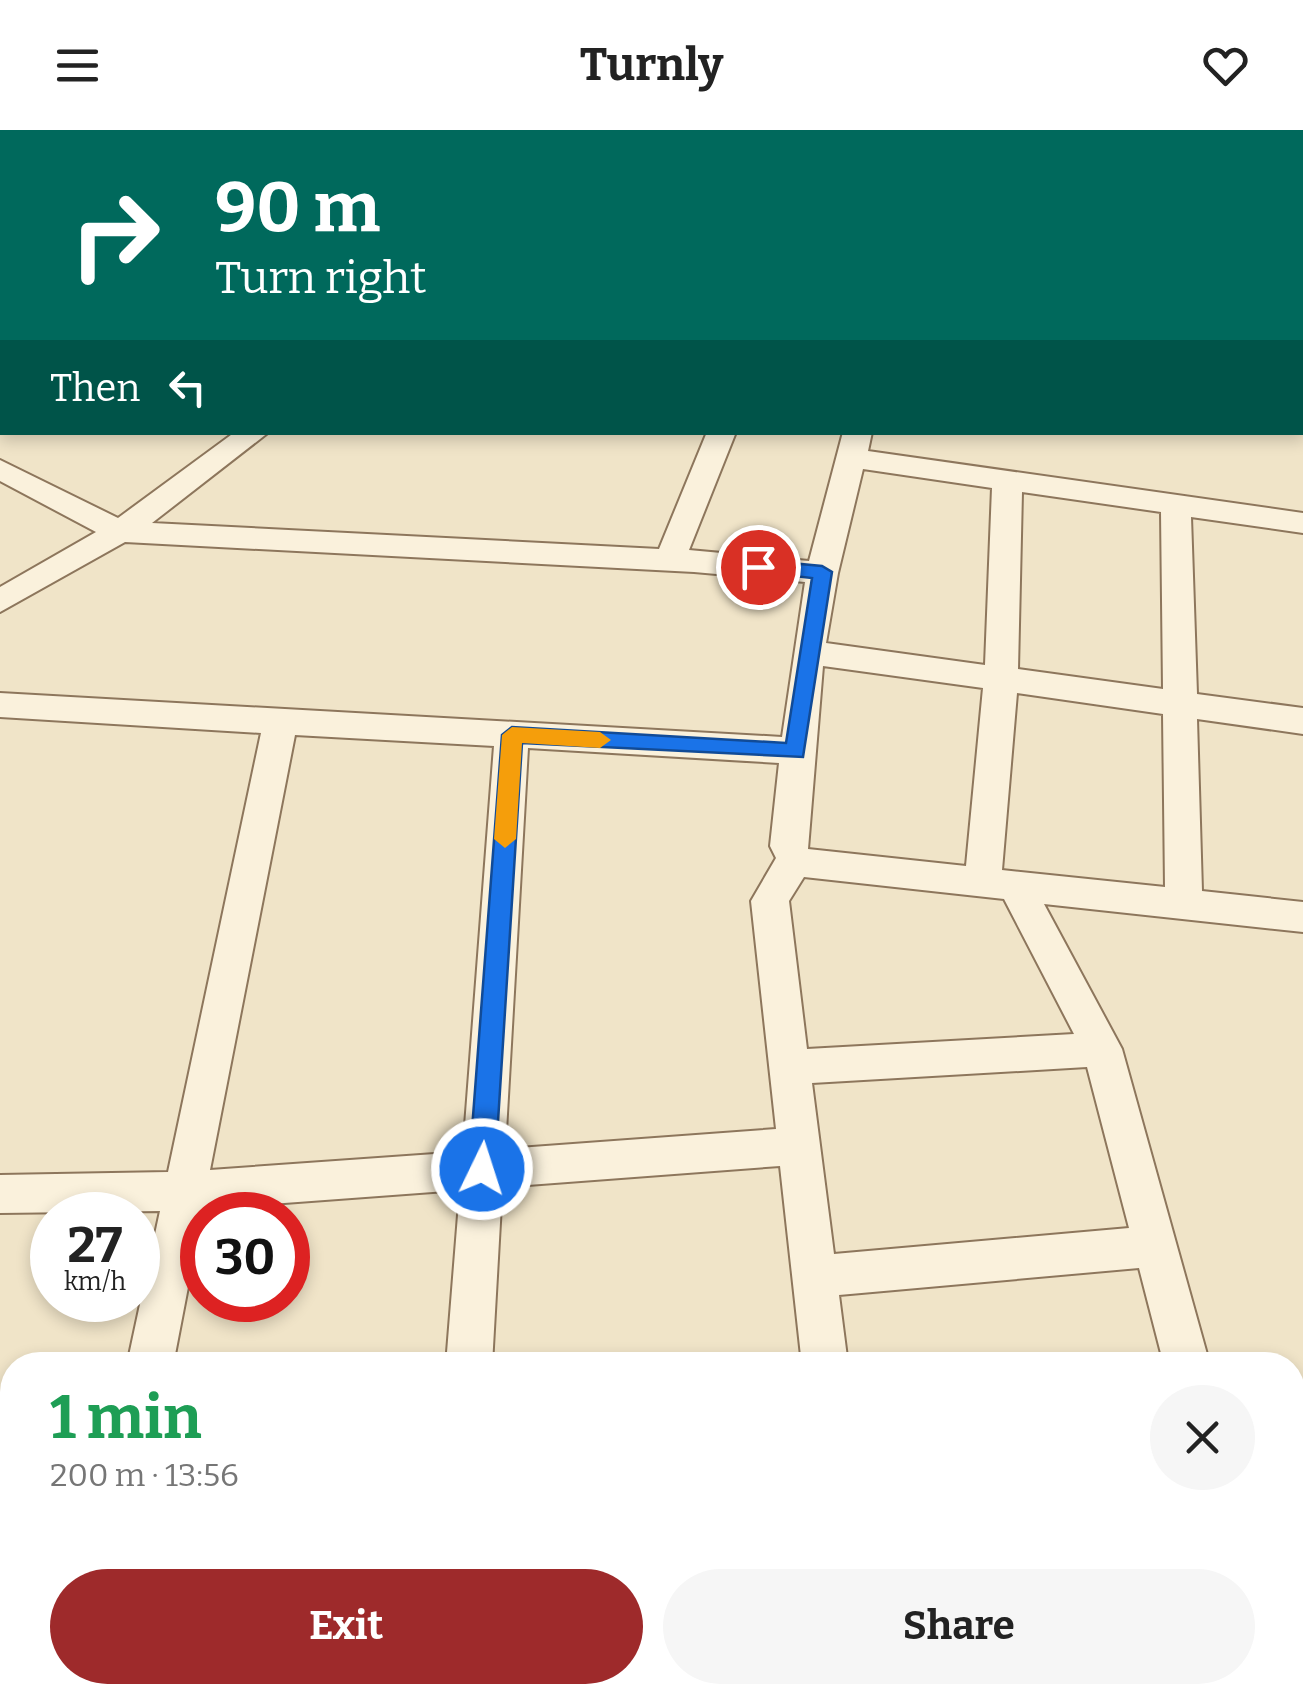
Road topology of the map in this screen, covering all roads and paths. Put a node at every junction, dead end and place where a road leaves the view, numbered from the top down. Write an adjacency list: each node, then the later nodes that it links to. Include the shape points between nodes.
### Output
1 (251, 435): 8 (street)
2 (721, 435): 9 (street)
3 (855, 445): 5 (street); 10 (street)
4 (0, 470): 8 (street)
5 (1007, 480): 6 (street); 13 (street)
6 (1176, 504): 7 (street); 14 (street)
7 (1303, 522)
8 (120, 532): 9 (street); 11 (street)
9 (670, 560): 10 (street)
10 (822, 572): 12 (street)
11 (0, 601)
12 (808, 652): 13 (street); 19 (street)
13 (1000, 679): 14 (street); 21 (street)
14 (1180, 704): 16 (street); 22 (street)
15 (0, 705): 17 (street)
16 (1303, 721)
17 (280, 722): 18 (street); 28 (street)
18 (512, 735): 19 (street); 27 (street)
19 (795, 752): 20 (street, via 788,846)
20 (797, 862): 21 (street); 25 (street, via 784,872 770,902)
21 (999, 883): 22 (street); 24 (street)
22 (1184, 903): 23 (street)
23 (1303, 917)
24 (1102, 1049): 25 (street); 30 (street)
25 (790, 1067): 26 (street)
26 (799, 1146): 27 (street); 31 (street)
27 (482, 1169): 28 (street); 33 (street)
28 (183, 1191): 29 (street); 32 (street)
29 (0, 1194)
30 (1156, 1246): 31 (street); 35 (street)
31 (814, 1276): 34 (street)
32 (152, 1352)
33 (471, 1352)
34 (823, 1352)
35 (1184, 1352)

